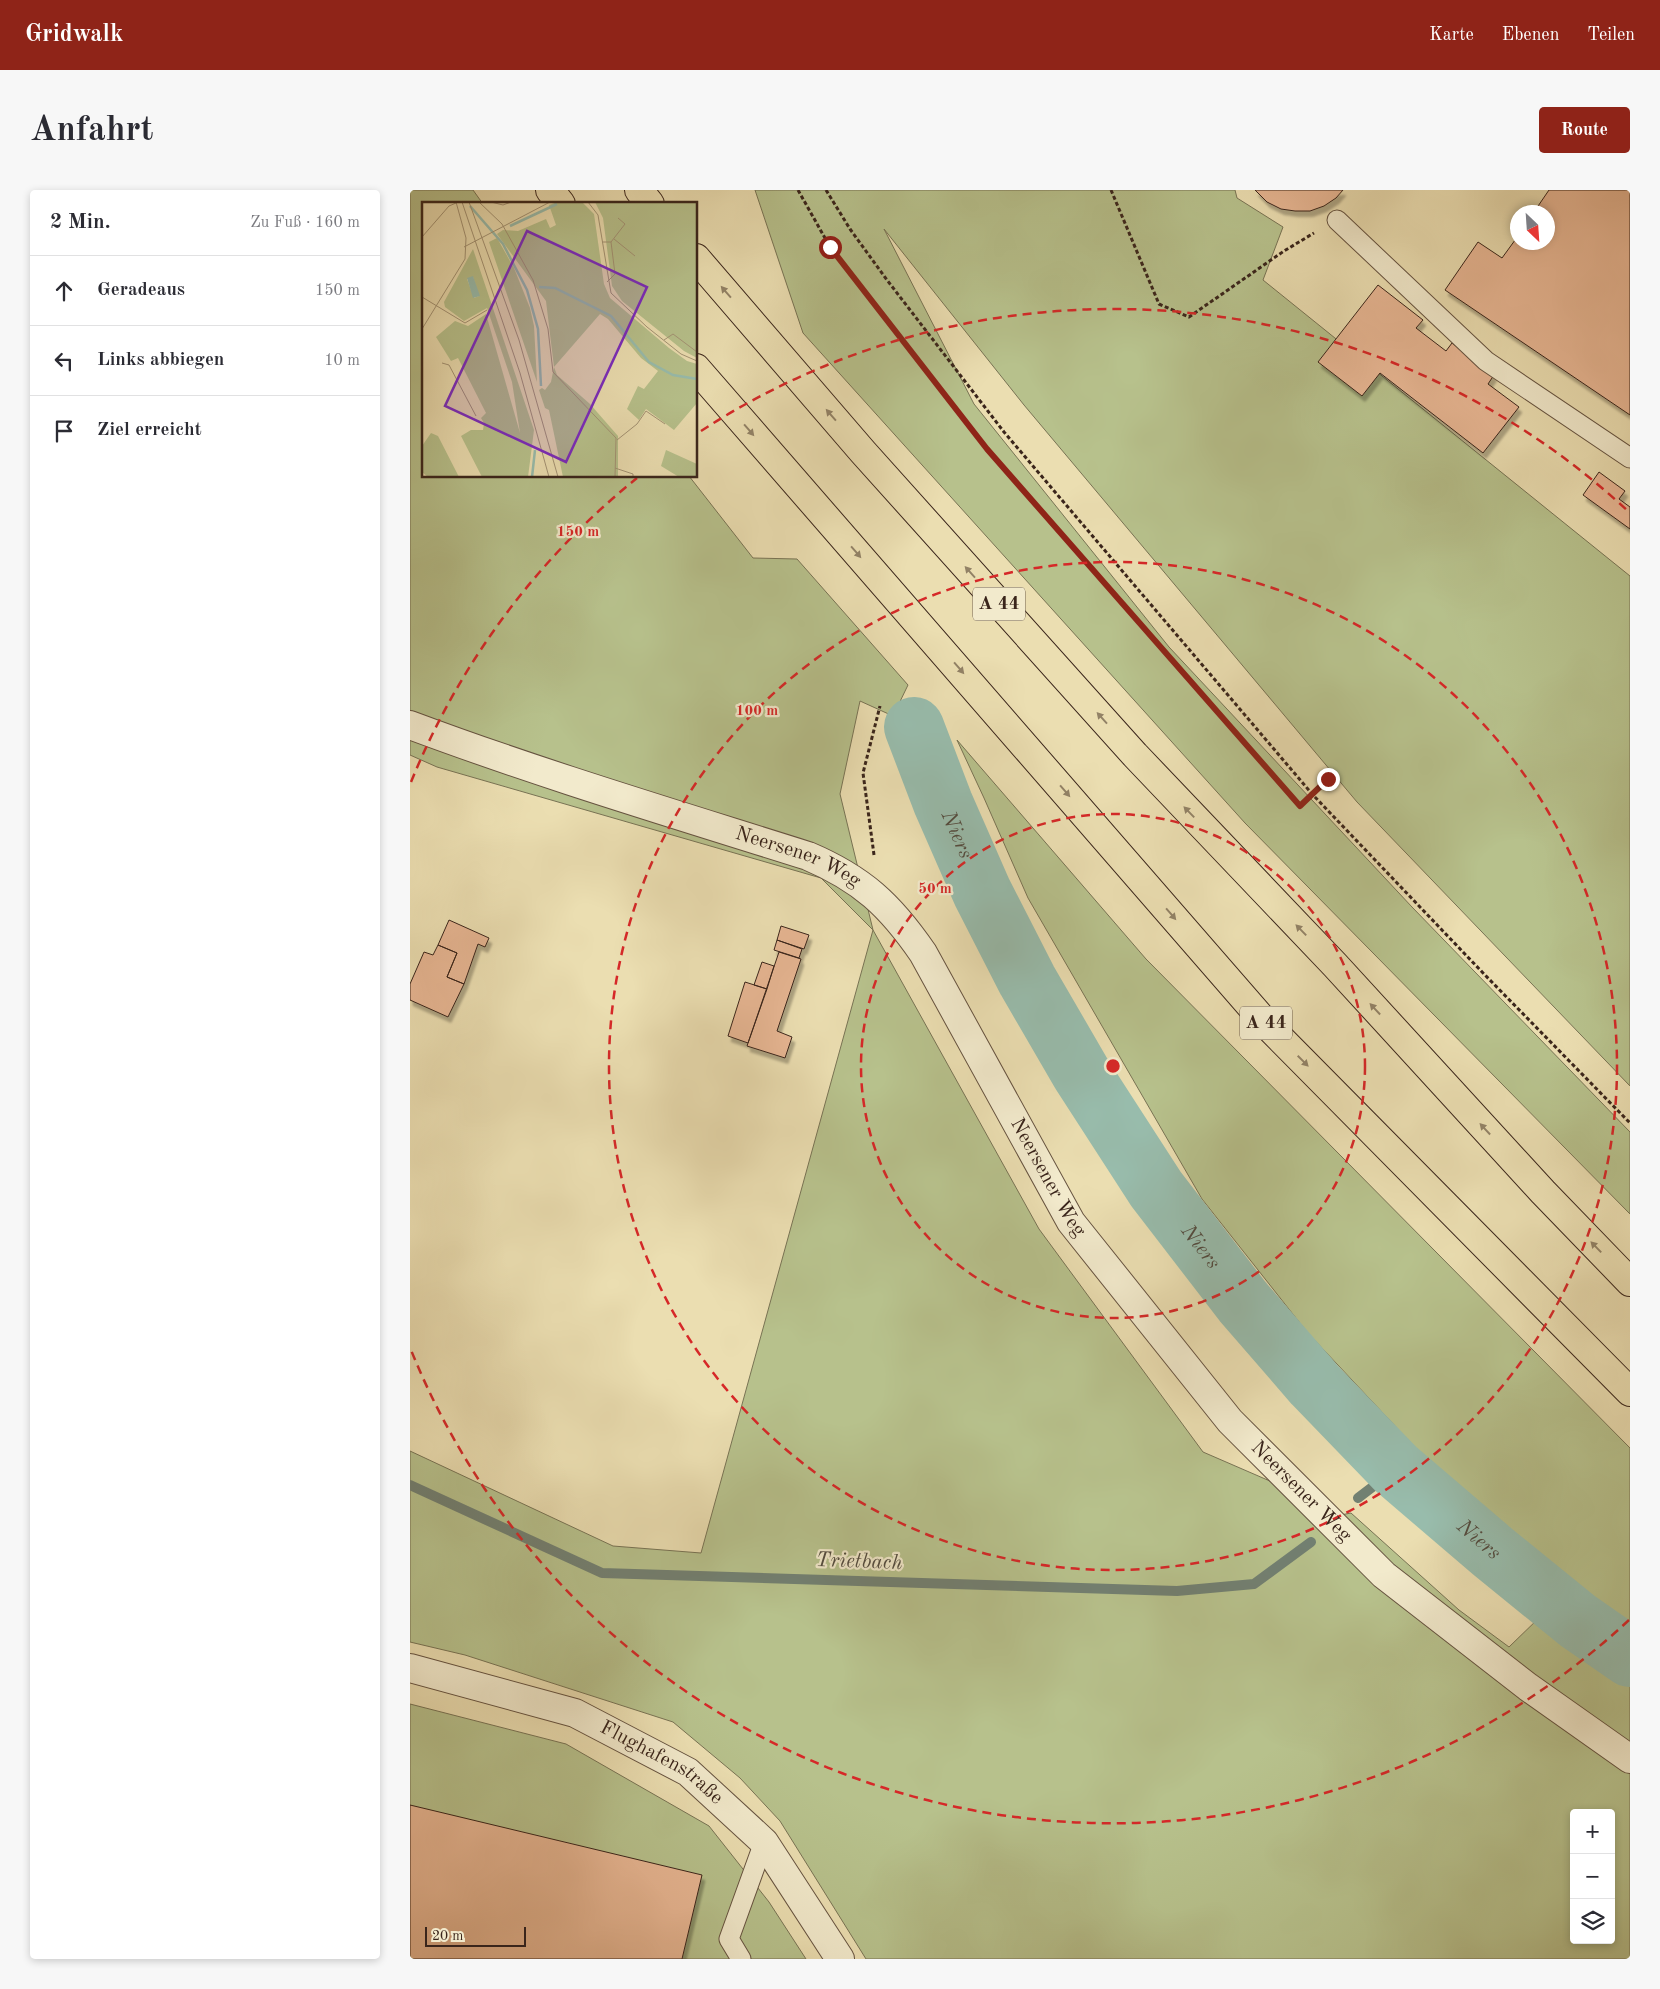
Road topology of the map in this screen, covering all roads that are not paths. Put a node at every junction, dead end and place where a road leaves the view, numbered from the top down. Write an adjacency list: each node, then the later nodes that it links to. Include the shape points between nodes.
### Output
1 (550, 190): 3 (highway)
2 (639, 190): 4 (highway)
3 (559, 202)
4 (648, 202)
5 (1337, 220): 8 (lane, via 1486,361)
6 (698, 260): 10 (highway, A 44, one-way to 6, via 1135,755 863,452)
7 (698, 370): 11 (highway, A 44, one-way to 11, via 1269,1027)
8 (1630, 458)
9 (410, 725): 13 (street, Neersener Weg, via 567,781 808,856 845,874 881,900 935,973 1071,1222 1230,1421 1384,1575 1528,1687)
10 (1630, 1282)
11 (1630, 1392)
12 (410, 1668): 14 (street, Flughafenstraße, via 575,1713 688,1772)
13 (1630, 1759)
14 (764, 1842): 15 (lane, via 729,1939); 16 (street, Flughafenstraße)
15 (742, 1959)
16 (840, 1959)

